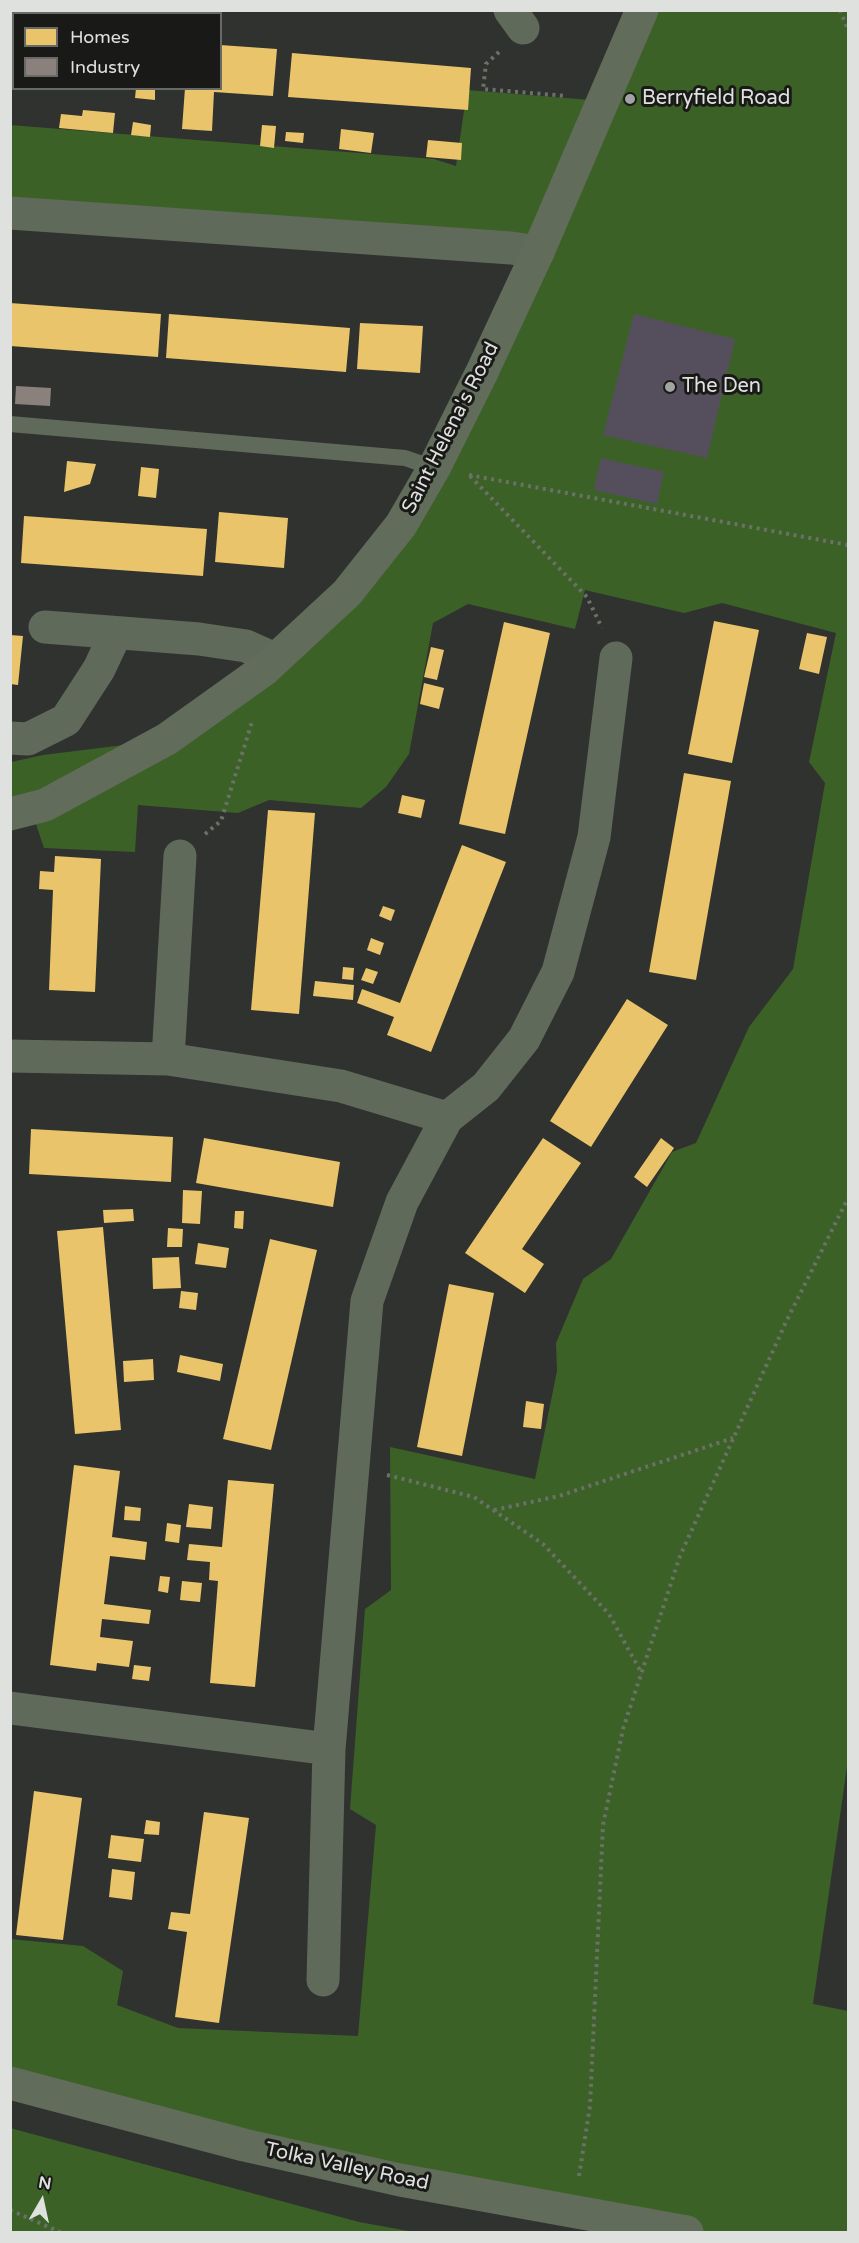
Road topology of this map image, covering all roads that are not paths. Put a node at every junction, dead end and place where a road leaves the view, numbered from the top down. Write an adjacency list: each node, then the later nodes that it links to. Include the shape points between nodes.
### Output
1 (642, 10): 3 (street, Saint Helena's Road)
2 (10, 213): 3 (street)
3 (538, 252): 5 (street, Saint Helena's Road)
4 (10, 424): 5 (lane, via 405,458)
5 (434, 468): 9 (street, Saint Helena's Road, via 401,525 347,593)
6 (45, 627): 7 (street)
7 (116, 633): 9 (street, via 246,646); 10 (street, via 99,669 66,720 28,739)
8 (616, 658): 15 (street, via 594,837 558,972 524,1039 486,1087)
9 (270, 664): 11 (street, Saint Helena's Road, via 167,739 45,805)
10 (10, 738)
11 (10, 814)
12 (180, 856): 14 (street)
13 (10, 1056): 14 (street)
14 (168, 1059): 15 (street, via 340,1086)
15 (447, 1118): 17 (street, via 402,1202 367,1301)
16 (10, 1708): 17 (street)
17 (329, 1749): 18 (street)
18 (323, 1980)
19 (10, 2083): 20 (street, Tolka Valley Road, via 400,2180)
20 (687, 2232)

